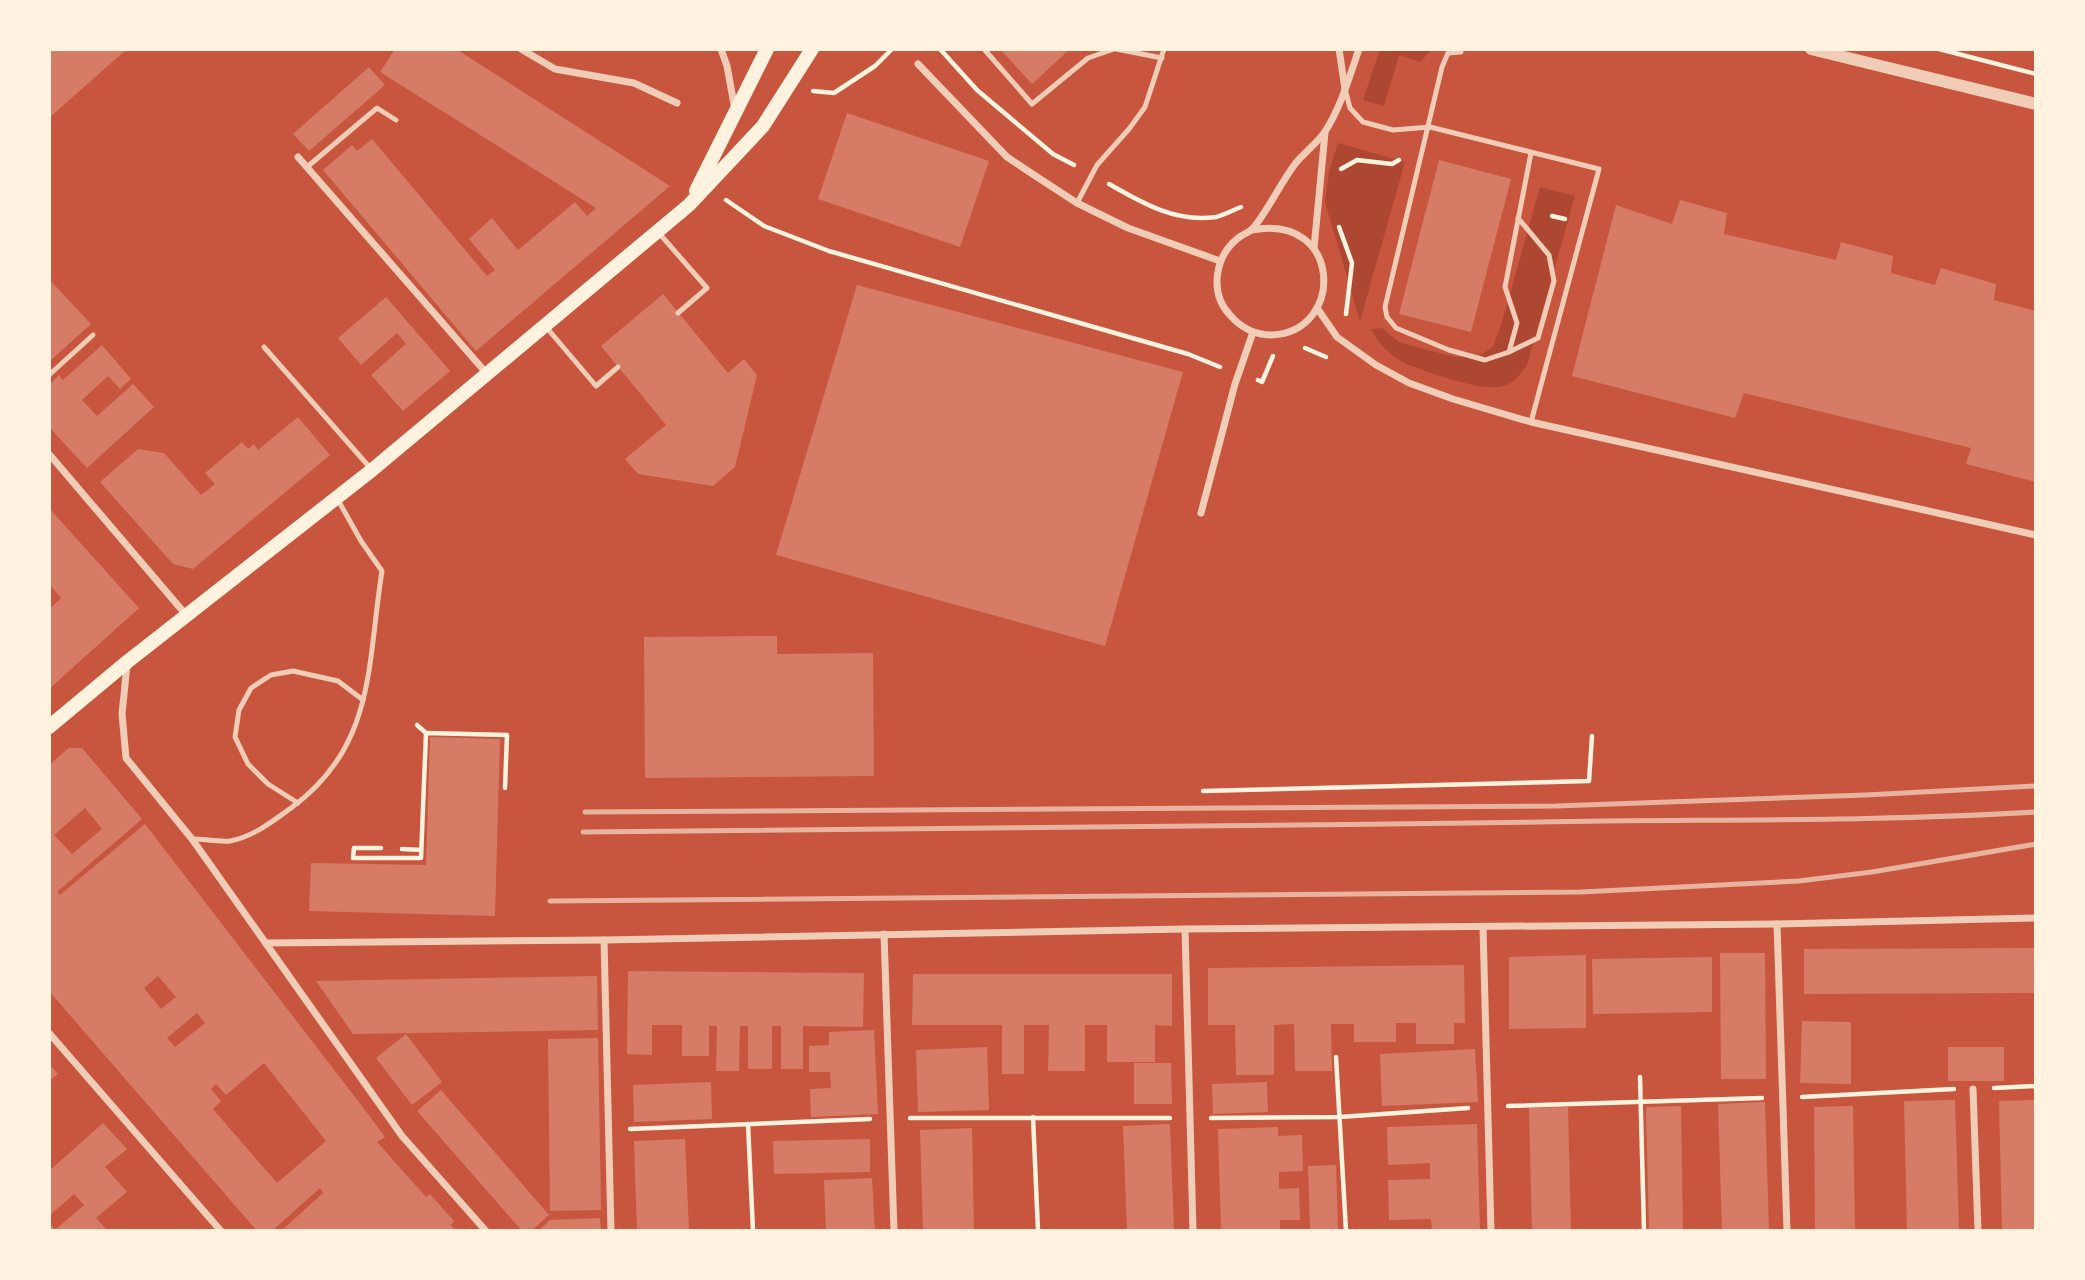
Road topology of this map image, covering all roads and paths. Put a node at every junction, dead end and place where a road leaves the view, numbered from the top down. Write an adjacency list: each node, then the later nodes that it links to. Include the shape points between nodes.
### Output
1 (521, 49): 20 (street, via 555,69 634,83)
2 (721, 49): 22 (street)
3 (767, 49): 22 (main road)
4 (812, 49): 18 (main road)
5 (891, 49): 18 (path, via 875,66 834,93)
6 (940, 49): 31 (path, via 977,90 1053,154)
7 (984, 49): 8 (lane, via 1032,104 1088,58)
8 (1115, 49): 15 (lane)
9 (1164, 49): 15 (lane)
10 (1339, 49): 19 (street)
11 (1359, 49): 19 (street)
12 (1811, 49): 21 (street)
13 (1939, 49): 17 (path)
14 (1461, 52): 24 (lane, via 1448,53)
15 (1162, 58): 31 (lane, via 1145,107)
16 (918, 64): 34 (street, via 1007,157)
17 (2036, 74)
18 (788, 89): 35 (main road, via 763,126)
19 (1345, 89): 24 (lane, via 1350,108 1363,122 1393,130); 25 (street)
20 (677, 103)
21 (2036, 104)
22 (735, 111): 35 (main road)
23 (396, 120): 29 (lane, via 377,108)
24 (1430, 127): 26 (lane); 27 (lane)
25 (1325, 132): 33 (street); 38 (street, via 1295,164)
26 (1422, 153): 30 (path, via 1413,151 1392,164 1357,160); 50 (lane, via 1385,307 1387,317 1396,328 1449,350 1485,359)
27 (1531, 153): 37 (lane); 57 (lane, via 1598,169)
28 (298, 157): 29 (street)
29 (307, 167): 56 (street)
30 (1339, 170)
31 (1092, 175): 34 (lane); 36 (path, via 1147,206 1182,217 1217,217)
32 (725, 199): 54 (path, via 764,226 829,251 1188,354)
33 (1319, 200): 40 (street); 47 (path, via 1332,206 1352,263)
34 (1077, 203): 41 (street, via 1128,228)
35 (690, 205): 39 (main road)
36 (1246, 205)
37 (1518, 218): 50 (lane, via 1505,287 1517,323); 50 (lane, via 1549,255 1555,281 1538,338)
38 (1252, 230): 40 (street, via 1286,229); 41 (street, via 1233,243)
39 (658, 232): 43 (lane, via 707,288); 44 (main road)
40 (1314, 248): 42 (street, via 1325,278)
41 (1220, 261): 45 (street, via 1217,279 1226,311 1237,324)
42 (1317, 308): 45 (street, via 1289,332); 47 (street)
43 (678, 313)
44 (546, 327): 53 (lane, via 596,386); 56 (main road)
45 (1253, 332): 54 (street)
46 (93, 335): 55 (lane)
47 (1343, 341): 57 (street, via 1409,383)
48 (264, 347): 59 (lane)
49 (1294, 351): 52 (path, via 1305,348)
50 (1509, 352)
51 (1283, 353): 54 (path, via 1272,356 1262,382)
52 (1333, 360)
53 (618, 367)
54 (1238, 373): 61 (street)
55 (49, 375)
56 (488, 375): 59 (main road)
57 (1531, 422): 62 (street)
58 (49, 454): 63 (street)
59 (372, 470): 60 (main road)
60 (336, 498): 63 (main road); 65 (lane, via 383,571)
61 (1201, 513)
62 (2036, 535)
63 (187, 616): 64 (main road)
64 (127, 662): 67 (main road); 73 (street, via 122,714 126,758)
65 (363, 700): 72 (lane, via 349,743 327,778); 72 (lane, via 338,681 293,671 271,675 251,688 239,710 235,737 248,764)
66 (417, 725): 68 (path)
67 (49, 727)
68 (426, 733): 70 (path, via 507,735); 76 (path)
69 (1592, 736): 71 (path, via 1589,781)
70 (505, 788)
71 (1203, 791)
72 (298, 803): 73 (lane, via 263,828 230,841)
73 (192, 839): 83 (street)
74 (381, 848): 76 (path, via 354,848 353,858 421,858)
75 (402, 849): 76 (path)
76 (421, 850)
77 (2036, 918): 78 (street)
78 (1777, 924): 79 (street); 89 (street)
79 (1483, 927): 80 (street); 91 (street)
80 (1185, 929): 81 (street); 95 (street)
81 (884, 934): 82 (street); 94 (street)
82 (604, 940): 83 (street); 97 (street)
83 (266, 943): 99 (street, via 402,1136)
84 (49, 1033): 98 (street)
85 (1336, 1058): 93 (path)
86 (1640, 1077): 90 (path)
87 (2036, 1086): 88 (path)
88 (1973, 1088): 89 (path); 109 (street)
89 (1782, 1098): 90 (path); 108 (street)
90 (1641, 1101): 91 (path); 107 (path)
91 (1487, 1107): 93 (path); 106 (street)
92 (1033, 1116): 94 (path); 95 (path); 103 (path)
93 (1340, 1116): 95 (path); 105 (path)
94 (889, 1118): 96 (path); 102 (street)
95 (1190, 1119): 104 (street)
96 (748, 1124): 97 (path); 101 (path)
97 (608, 1130): 100 (street)
98 (221, 1231)
99 (486, 1231)
100 (611, 1231)
101 (753, 1231)
102 (894, 1231)
103 (1038, 1231)
104 (1193, 1231)
105 (1346, 1231)
106 (1491, 1231)
107 (1644, 1231)
108 (1787, 1231)
109 (1978, 1231)

